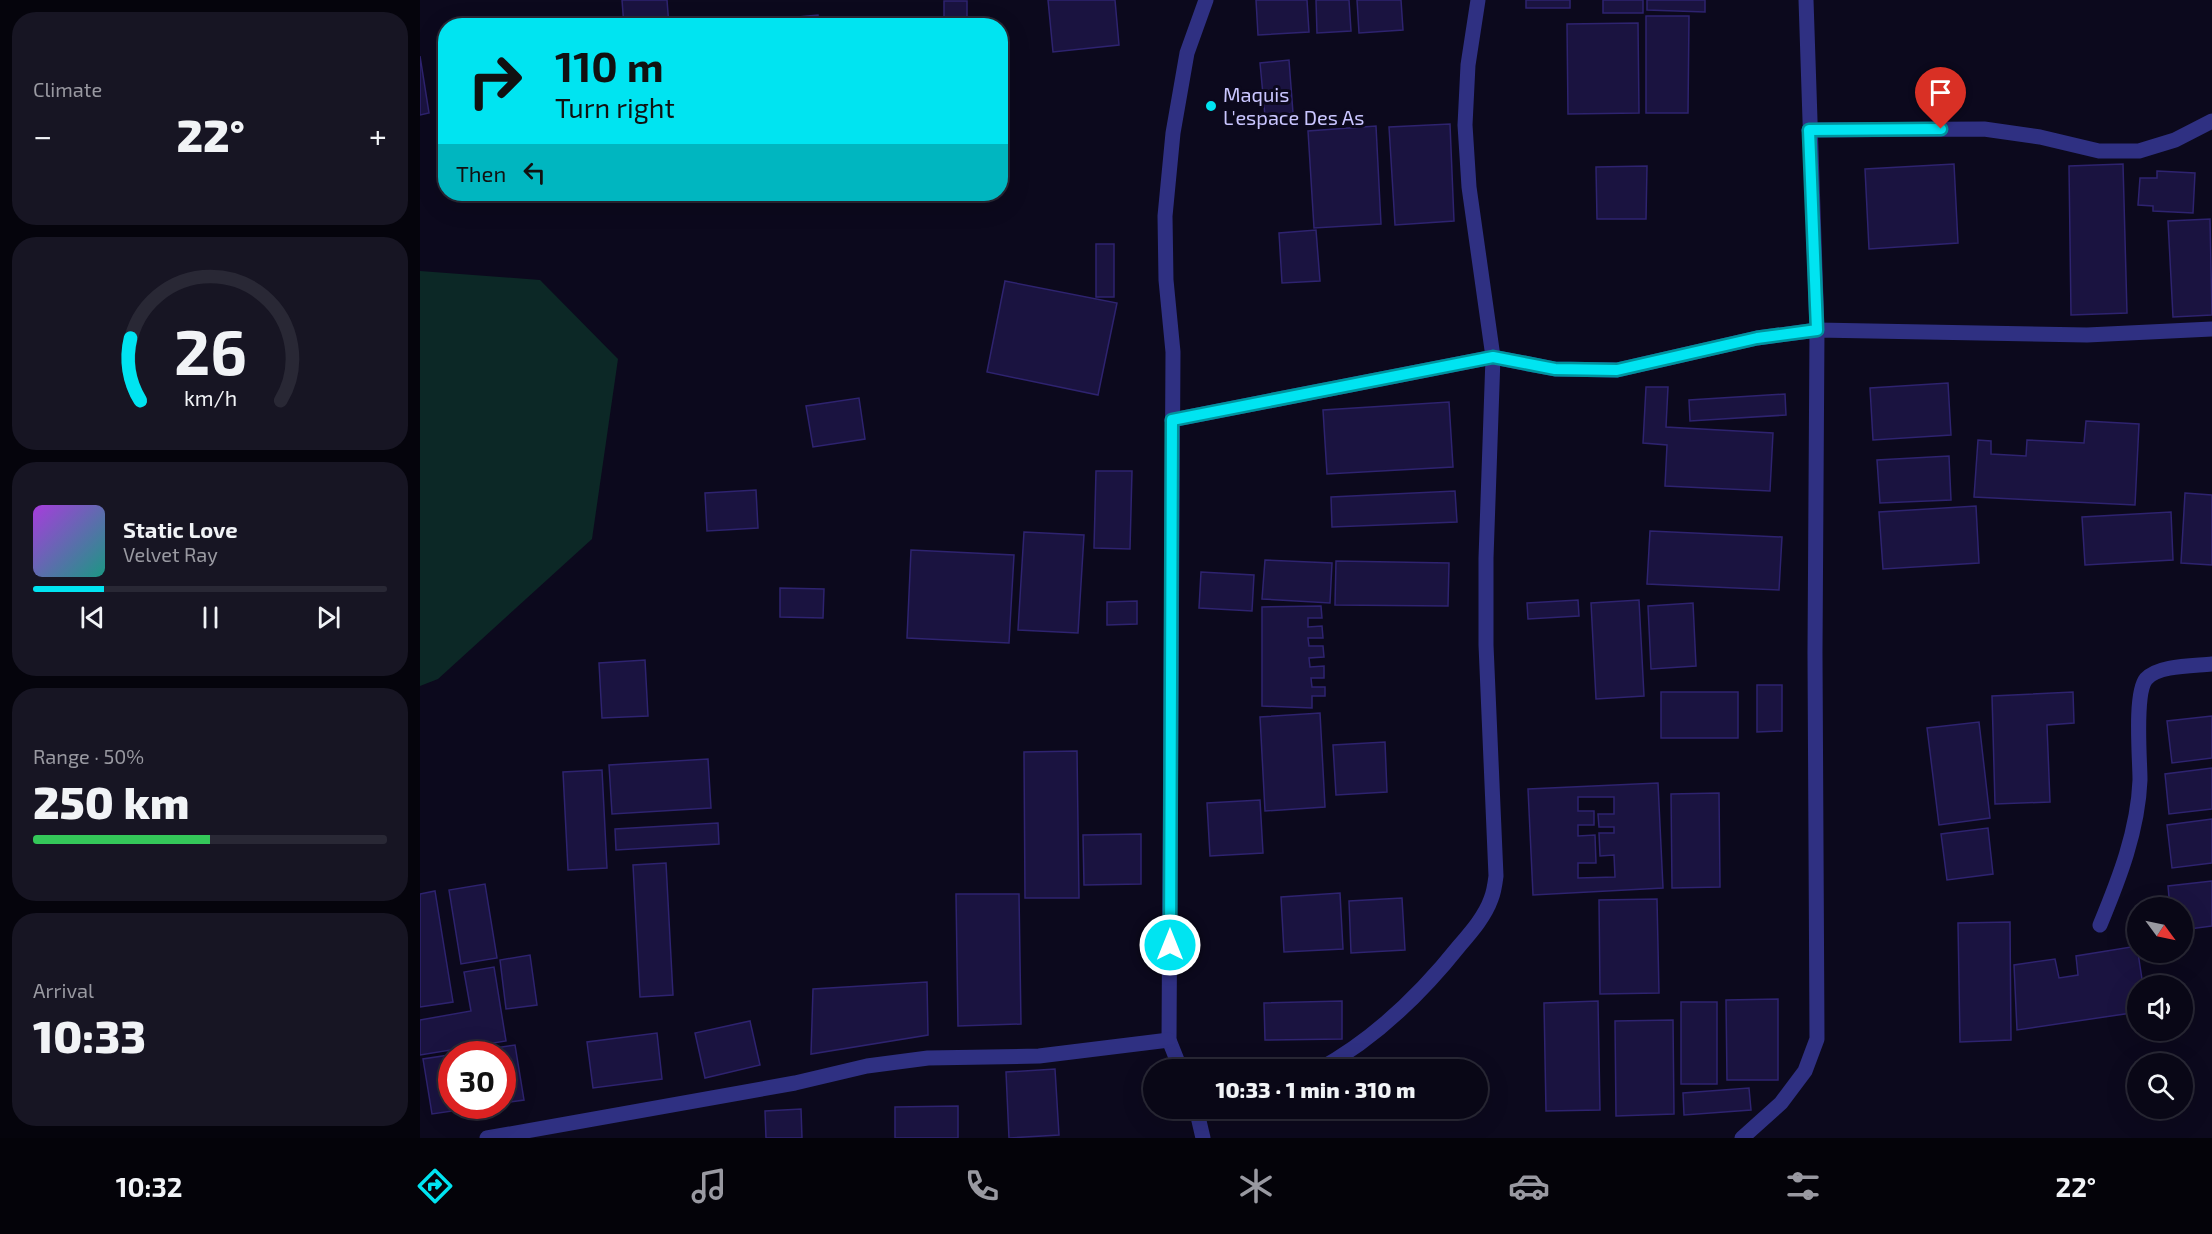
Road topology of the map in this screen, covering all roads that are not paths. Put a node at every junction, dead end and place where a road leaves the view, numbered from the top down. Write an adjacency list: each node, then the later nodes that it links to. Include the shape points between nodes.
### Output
1 (1206, 0): 9 (street, via 1187,53 1173,133 1165,216 1173,352)
2 (1478, 0): 8 (street, via 1468,65 1465,125 1469,188)
3 (1806, 0): 5 (street)
4 (2212, 121): 5 (street, via 2175,140 2139,151 2099,151 1984,129)
5 (1809, 130): 7 (street)
6 (2212, 329): 7 (street, via 2087,335)
7 (1817, 330): 8 (street, via 1757,338 1617,370 1555,369); 18 (street, via 1817,1039 1805,1071 1781,1103)
8 (1493, 357): 9 (street); 14 (street, via 1486,558 1496,876 1492,898 1479,923 1410,1002)
9 (1172, 420): 12 (street)
10 (2212, 664): 11 (street, via 2163,669 2146,680 2140,696 2140,782 2132,835)
11 (2100, 925)
12 (1169, 1040): 13 (street); 16 (street, via 1039,1056 928,1058 867,1066 795,1083)
13 (1177, 1059)
14 (1338, 1059)
15 (1199, 1119): 17 (street)
16 (487, 1138)
17 (1203, 1138)
18 (1742, 1138)

